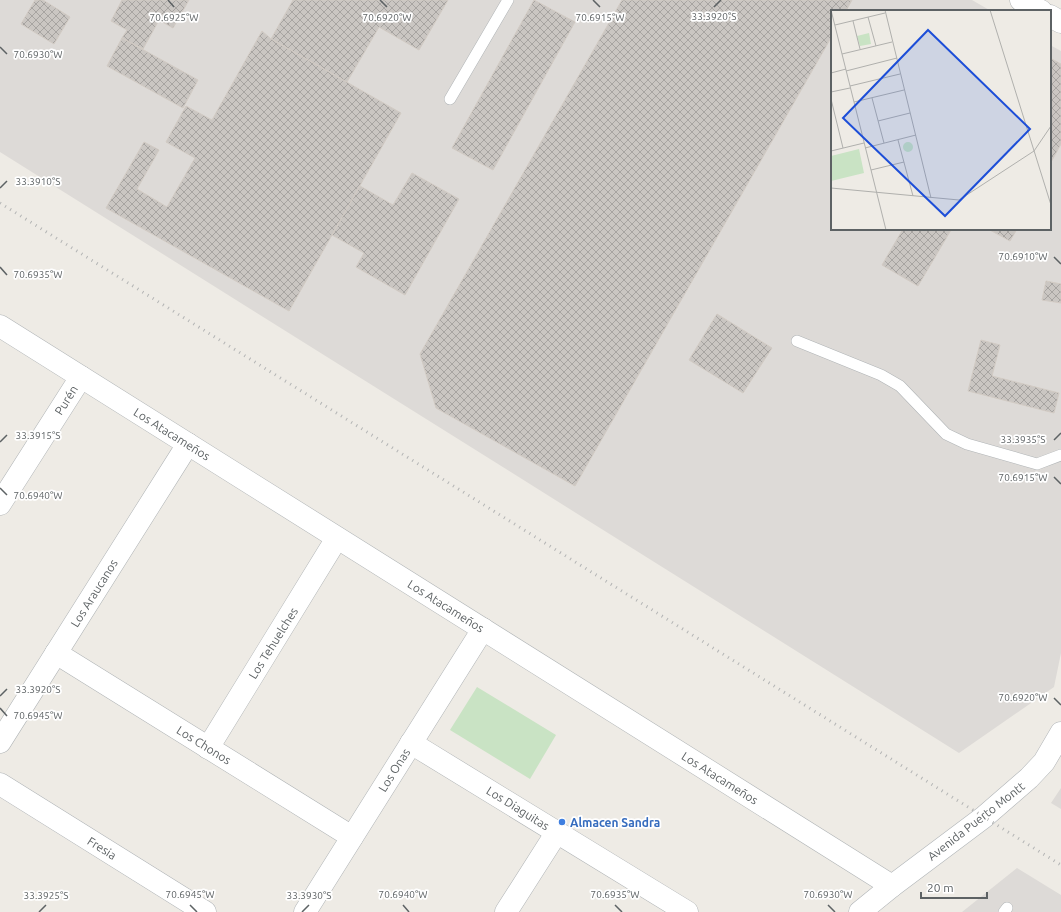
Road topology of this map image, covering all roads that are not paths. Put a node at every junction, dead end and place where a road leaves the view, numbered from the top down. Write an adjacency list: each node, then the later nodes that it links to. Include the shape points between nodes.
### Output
1 (508, 0): 6 (lane)
2 (1021, 0): 3 (street)
3 (1039, 10)
4 (1051, 17): 5 (street)
5 (1061, 22)
6 (450, 98)
7 (0, 326): 9 (street, Los Atacameños)
8 (797, 341): 11 (lane, via 881,375 900,386 946,434 967,444 1037,464)
9 (81, 376): 10 (street, Los Atacameños); 12 (street, Purén)
10 (188, 444): 13 (street, Los Atacameños); 15 (street, Los Araucanos)
11 (1061, 455)
12 (0, 504)
13 (337, 538): 14 (street, Los Atacameños); 19 (street, Los Tehuelches)
14 (483, 629): 18 (street, Los Onas); 23 (street, Los Atacameños)
15 (56, 653): 17 (street, Los Araucanos); 19 (street, Los Chonos)
16 (1061, 733): 23 (street, Avenida Puerto Montt, via 1044,762 1029,778 984,817)
17 (0, 742)
18 (411, 743): 21 (street, Los Diaguitas); 22 (street, Los Onas)
19 (208, 748): 22 (street, Los Chonos)
20 (0, 784): 24 (street, Fresia)
21 (557, 832): 26 (street); 27 (street, Los Diaguitas)
22 (352, 837): 25 (street, Los Onas)
23 (892, 886): 28 (street, Avenida Puerto Montt)
24 (205, 912)
25 (305, 912)
26 (506, 912)
27 (686, 912)
28 (860, 912)

